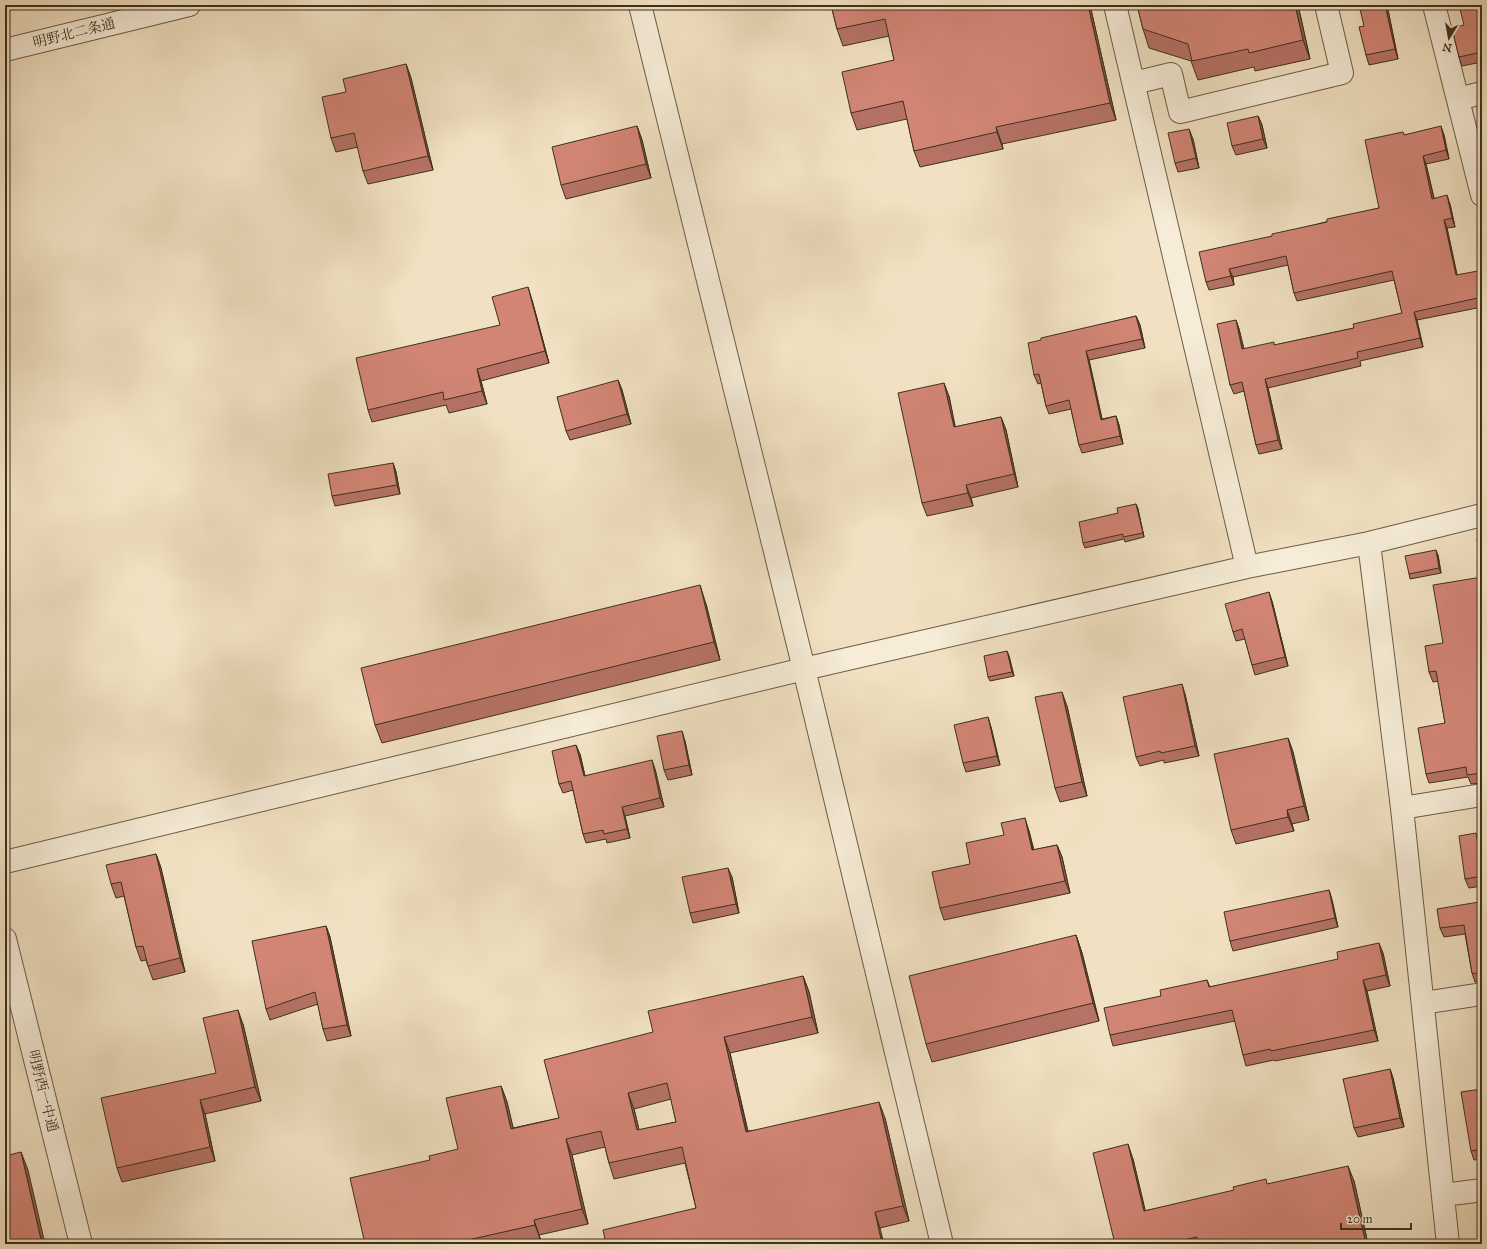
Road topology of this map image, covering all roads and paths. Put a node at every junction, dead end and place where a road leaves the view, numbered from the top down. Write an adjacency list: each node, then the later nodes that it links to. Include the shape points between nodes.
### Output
1 (189, 5): 6 (street, 明野北二条通)
2 (640, 5): 14 (street)
3 (1115, 5): 7 (street)
4 (1326, 5): 7 (street, via 1342,73 1180,112 1171,74)
5 (1434, 5): 9 (street)
6 (5, 50)
7 (1134, 83): 13 (street)
8 (1482, 93): 9 (street)
9 (1458, 99): 10 (street)
10 (1482, 196)
11 (1482, 515): 12 (street)
12 (1369, 542): 13 (street); 16 (street)
13 (1247, 567): 14 (street)
14 (804, 669): 17 (street); 24 (street)
15 (1482, 795): 16 (street)
16 (1402, 808): 20 (street)
17 (5, 862)
18 (5, 939): 23 (street, 明野西一中通)
19 (1482, 994): 20 (street)
20 (1423, 1003): 22 (street)
21 (1482, 1190): 22 (street)
22 (1444, 1195): 25 (street)
23 (80, 1244)
24 (942, 1244)
25 (1448, 1244)

